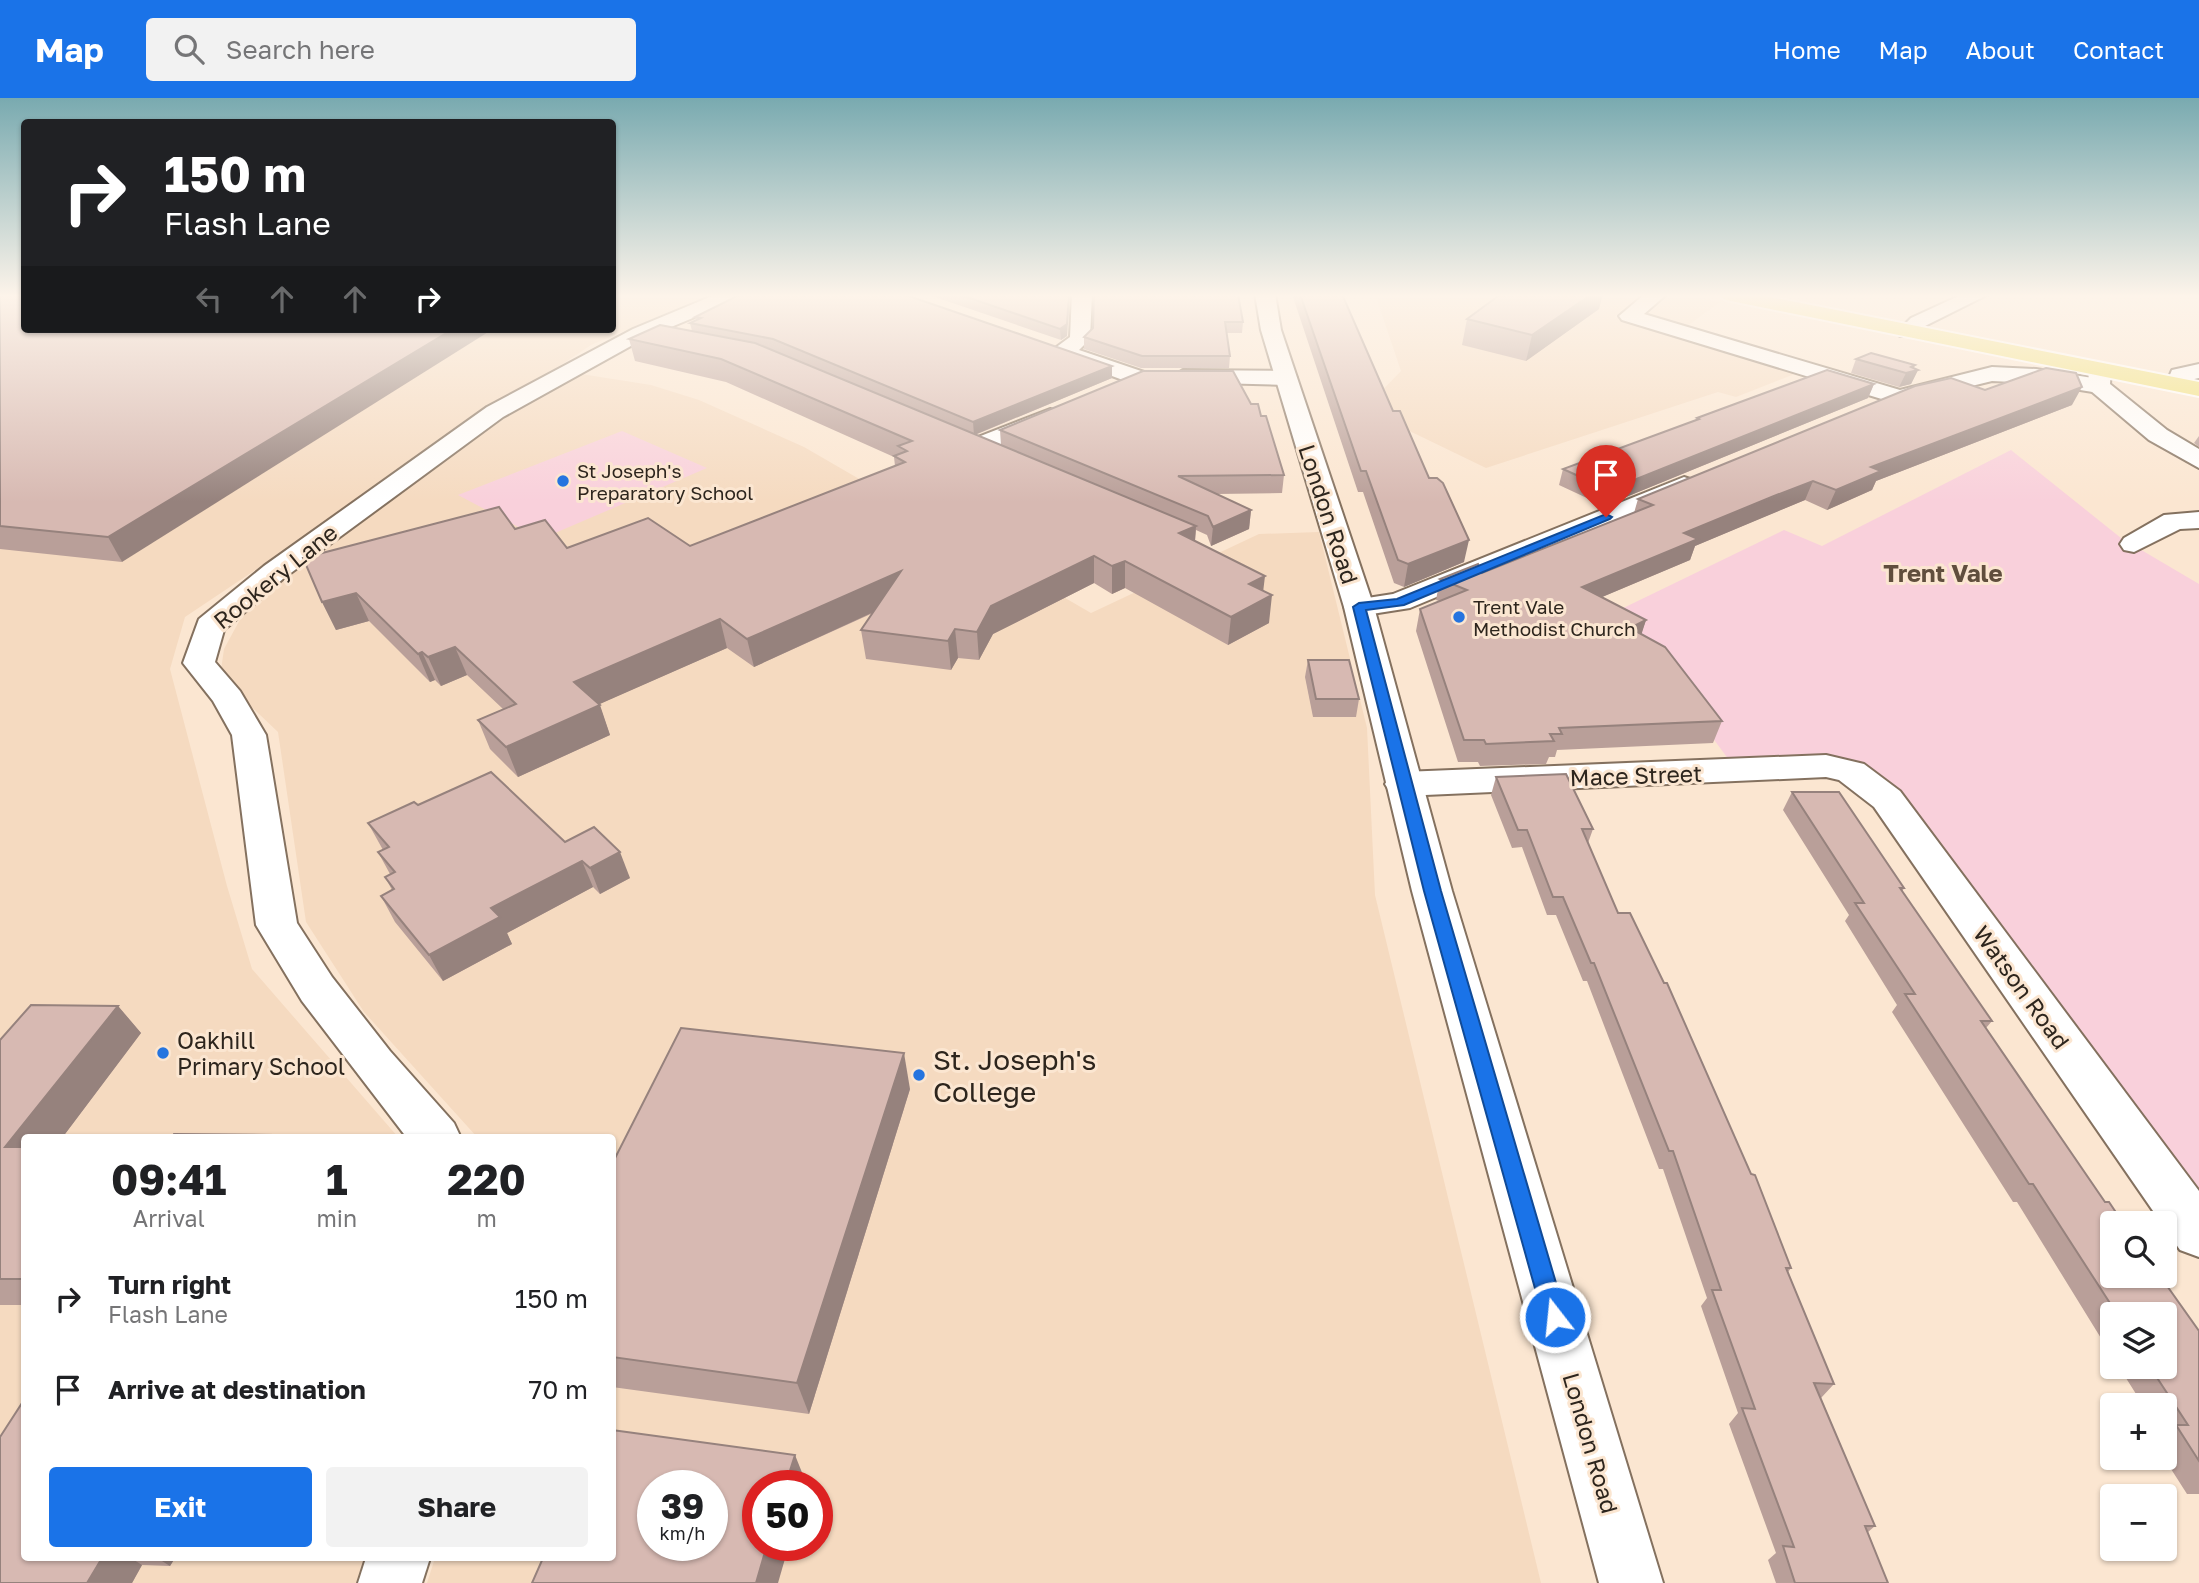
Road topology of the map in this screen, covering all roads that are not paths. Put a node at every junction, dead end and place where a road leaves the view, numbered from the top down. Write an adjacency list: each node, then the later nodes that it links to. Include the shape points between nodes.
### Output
1 (584, 363): 26 (street, Rookery Lane, via 495,412 274,572 210,626 198,663 228,698 249,735 276,925 317,989)
2 (1098, 363): 7 (street)
3 (1281, 363): 8 (street, London Road)
4 (1786, 363): 13 (street)
5 (2038, 363): 9 (highway)
6 (2199, 371): 10 (street, via 2179,375)
7 (1139, 378): 8 (street); 11 (street)
8 (1286, 378): 23 (street, London Road)
9 (2099, 378): 10 (highway); 13 (street, via 1993,374); 19 (street, via 2158,435)
10 (2177, 384): 12 (highway)
11 (1113, 389)
12 (2199, 389)
13 (1898, 397): 15 (street)
14 (1075, 405): 17 (street)
15 (1863, 412)
16 (950, 437): 17 (street)
17 (974, 447): 18 (street)
18 (999, 458)
19 (2199, 460)
20 (1710, 474): 23 (street, via 1399,602)
21 (2199, 520): 22 (street, via 2174,521)
22 (2134, 544)
23 (1359, 607): 25 (street, London Road)
24 (1826, 766): 25 (street, Mace Street); 27 (street, Watson Road, via 1851,772 1887,799)
25 (1403, 784): 30 (street, London Road)
26 (434, 1134)
27 (2199, 1233)
28 (397, 1561): 29 (street)
29 (390, 1583)
30 (1631, 1583)

